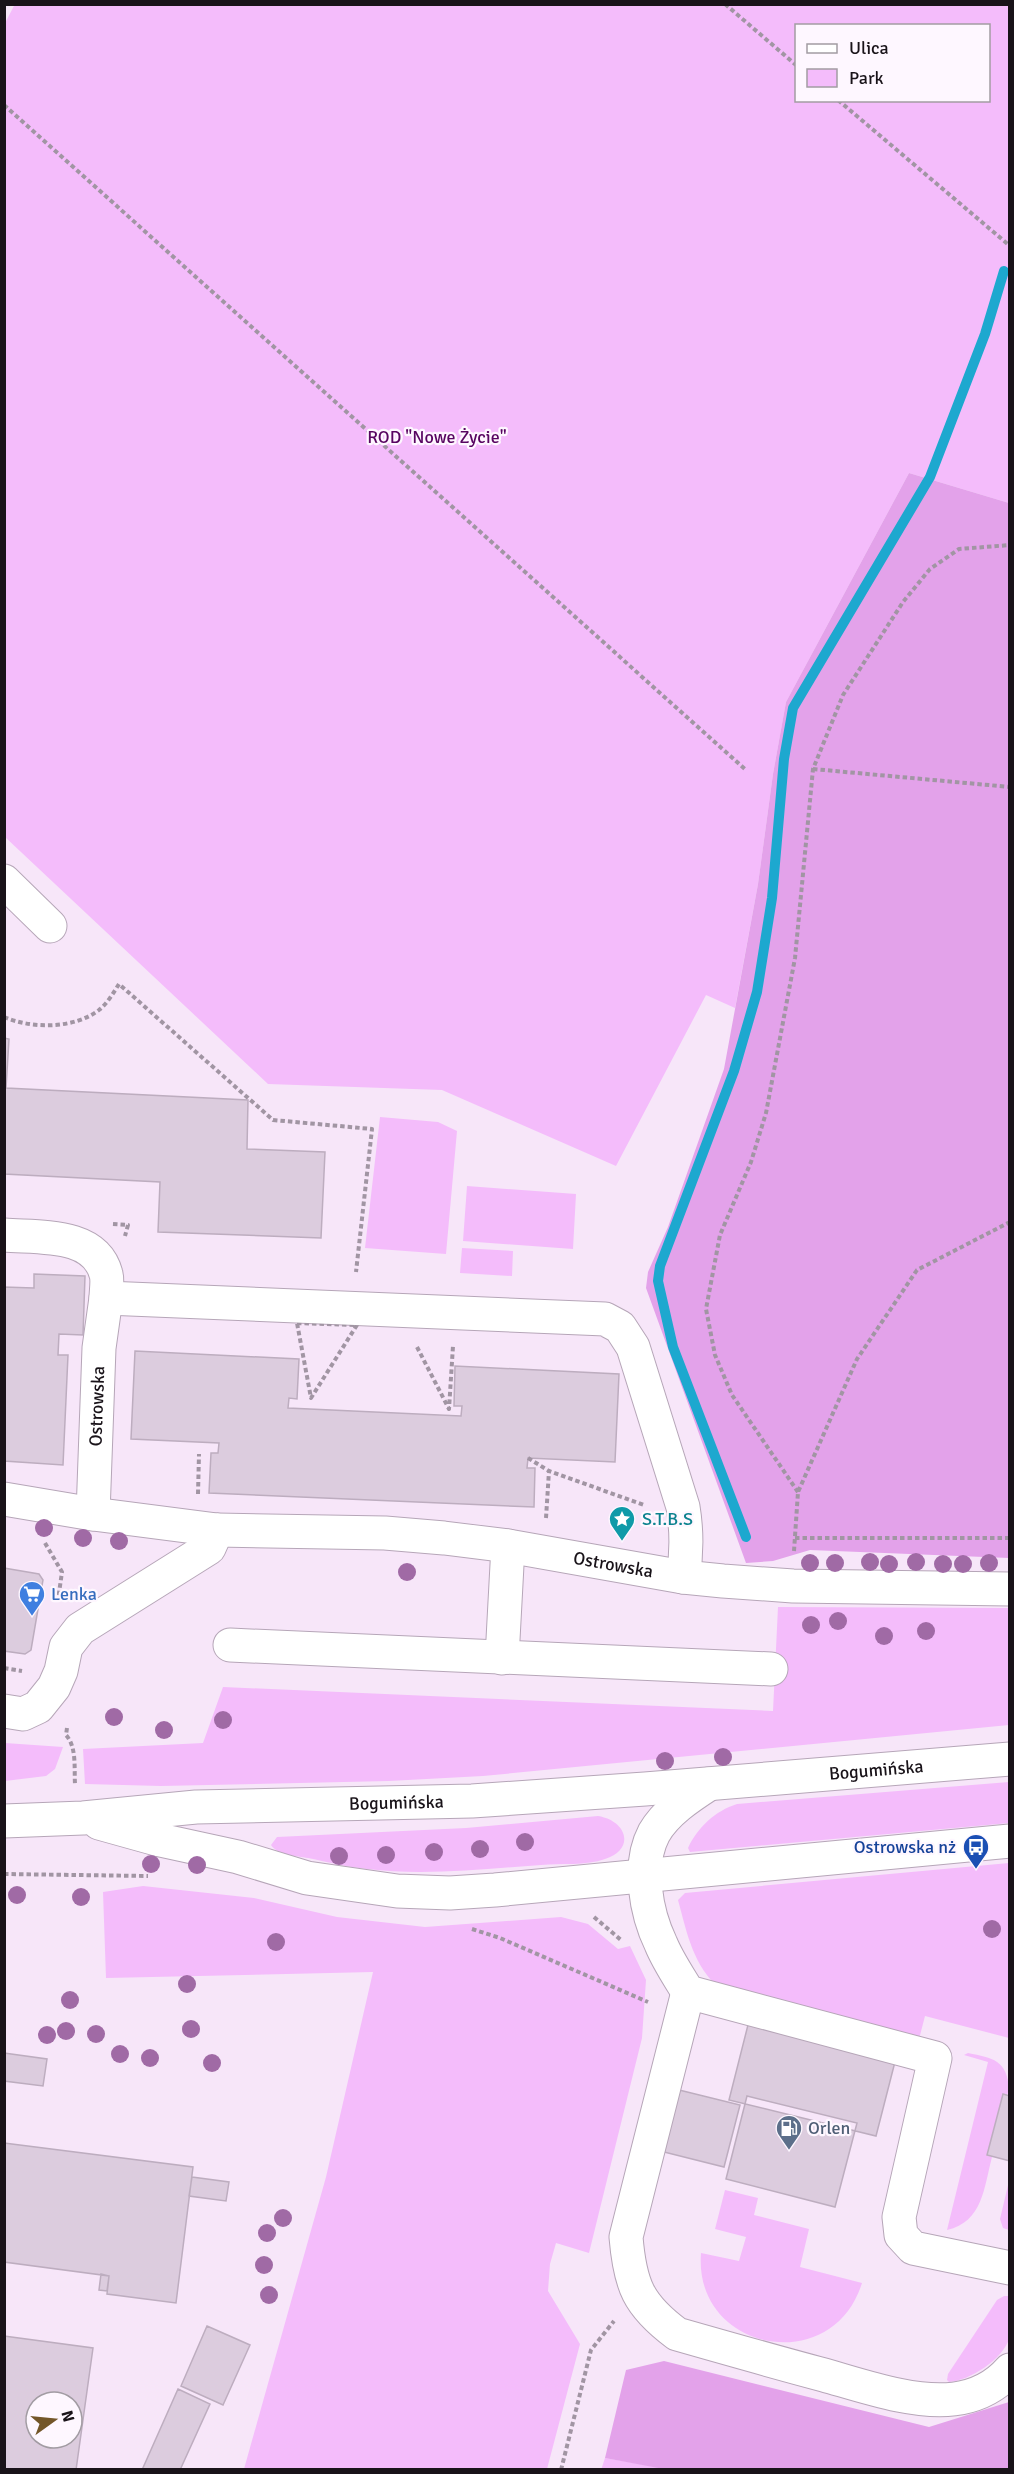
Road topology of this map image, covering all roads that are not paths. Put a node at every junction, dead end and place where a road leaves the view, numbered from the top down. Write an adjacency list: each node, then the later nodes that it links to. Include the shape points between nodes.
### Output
1 (4, 881): 2 (street)
2 (50, 926)
3 (4, 1235): 4 (street, Ostrowska, via 79,1242 98,1257 106,1275)
4 (106, 1298): 6 (street, Ostrowska, via 99,1348); 9 (street, via 605,1319 620,1327 633,1347 683,1507 687,1539)
5 (4, 1498): 6 (street, Ostrowska)
6 (93, 1514): 7 (street, Ostrowska)
7 (217, 1530): 8 (street, Ostrowska, via 385,1533); 14 (street, via 209,1548 80,1629 66,1647 54,1687 38,1707 23,1714)
8 (508, 1546): 9 (street, Ostrowska); 12 (street)
9 (683, 1577): 10 (street, Ostrowska, via 793,1586)
10 (1010, 1588)
11 (230, 1645): 12 (street)
12 (502, 1658): 13 (street)
13 (771, 1669)
14 (4, 1712)
15 (1010, 1760): 16 (street, Bogumińska)
16 (709, 1784): 17 (street, Bogumińska, via 472,1801); 20 (street, via 670,1813 655,1832 646,1855)
17 (79, 1806): 18 (street, Bogumińska); 20 (street, Bogumińska, via 160,1840 308,1878 380,1890 450,1893)
18 (4, 1821)
19 (1010, 1841): 20 (street, Bogumińska)
20 (644, 1875): 21 (street, via 660,1944)
21 (685, 2004): 22 (street, via 935,2058 899,2217 901,2235 913,2248); 23 (street, via 626,2237 628,2264 637,2292 655,2318 677,2334 868,2388 926,2399 955,2399 981,2392 998,2383)
22 (1010, 2268)
23 (1010, 2370)

